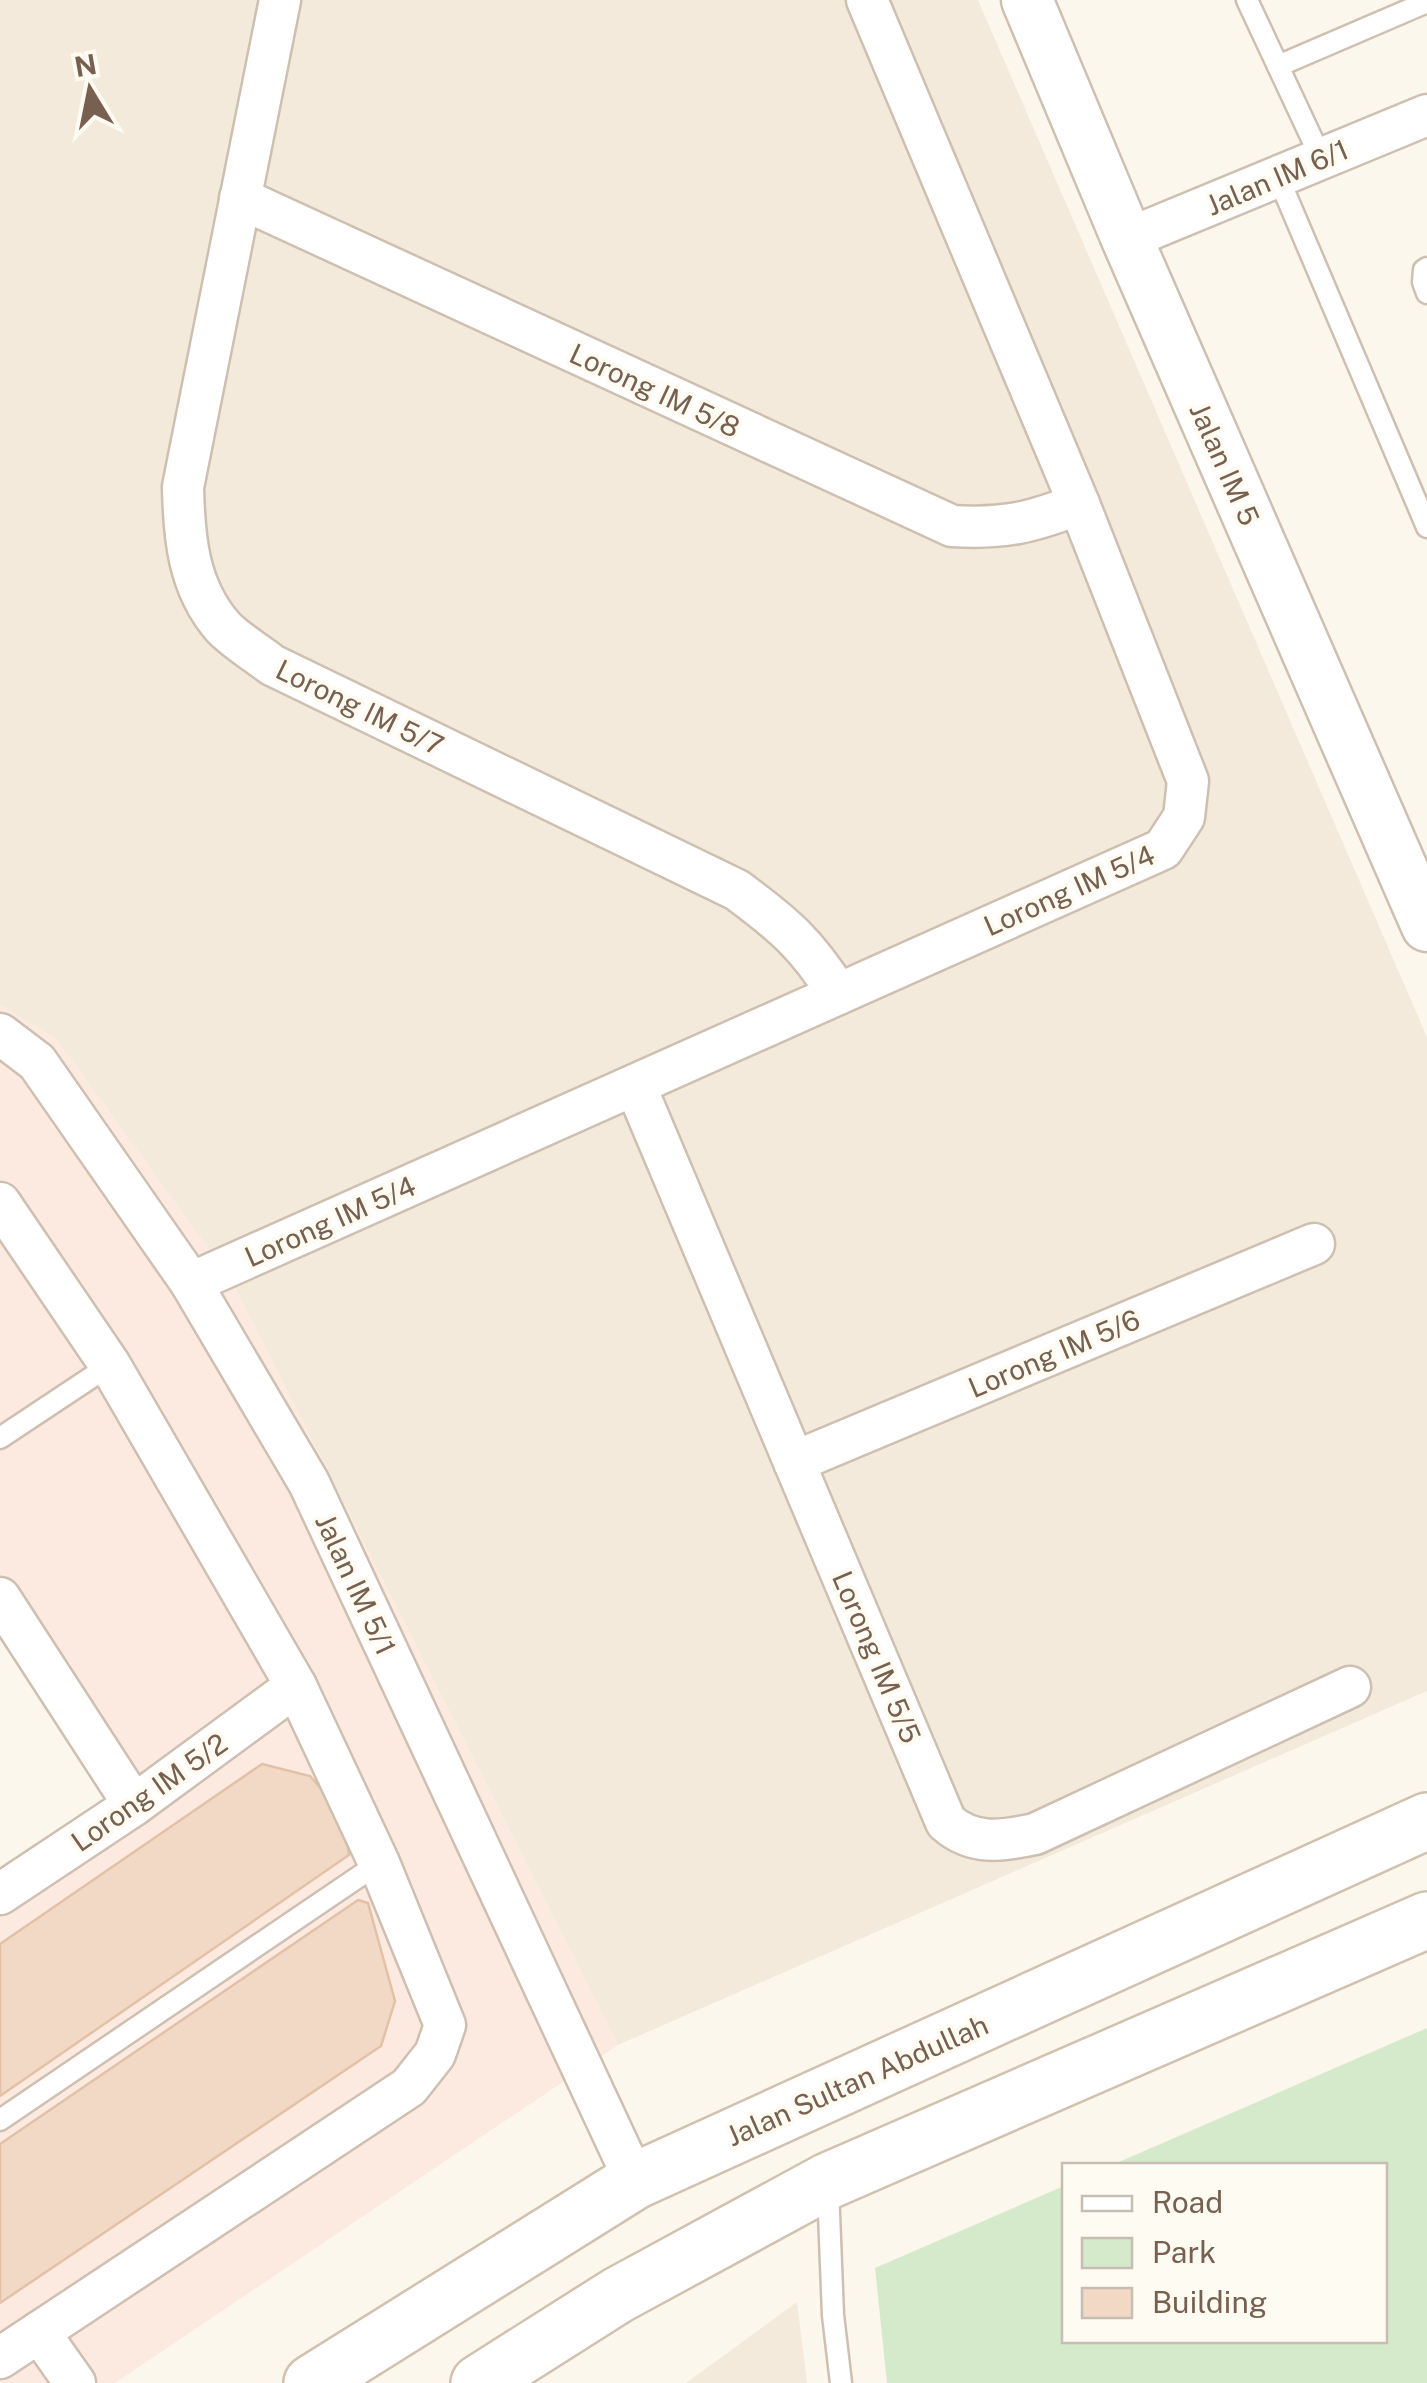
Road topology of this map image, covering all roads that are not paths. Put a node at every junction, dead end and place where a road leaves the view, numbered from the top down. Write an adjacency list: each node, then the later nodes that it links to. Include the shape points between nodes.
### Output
1 (280, 0): 10 (street, Lorong IM 5/7)
2 (867, 0): 14 (street, Lorong IM 5/4)
3 (1027, 0): 11 (street, Jalan IM 5)
4 (1246, 0): 6 (lane)
5 (1427, 2): 6 (lane)
6 (1278, 66): 8 (lane)
7 (1427, 115): 8 (street, Jalan IM 6/1)
8 (1322, 158): 9 (street, Jalan IM 6/1)
9 (1278, 176): 11 (street, Jalan IM 6/1); 15 (lane)
10 (240, 198): 14 (street, Lorong IM 5/8, via 952,526 998,528); 17 (street, Lorong IM 5/7, via 183,487 184,534 196,584 223,627 272,665 737,890 788,928)
11 (1127, 240): 16 (street, Jalan IM 5)
12 (1427, 268): 13 (lane)
13 (1427, 292)
14 (1079, 504): 17 (street, Lorong IM 5/4, via 1188,780 1184,817 1163,848)
15 (1427, 527)
16 (1427, 926)
17 (838, 994): 19 (street, Lorong IM 5/4)
18 (0, 1034): 22 (street, Jalan IM 5/1, via 37,1062)
19 (634, 1085): 22 (street, Lorong IM 5/4); 25 (street, Lorong IM 5/5)
20 (0, 1203): 23 (street)
21 (1314, 1244): 25 (street, Lorong IM 5/6)
22 (191, 1284): 35 (street, Jalan IM 5/1, via 309,1483)
23 (110, 1365): 24 (lane); 27 (street)
24 (0, 1438)
25 (794, 1462): 28 (street, Lorong IM 5/5, via 946,1822 961,1835 998,1842 1035,1834)
26 (0, 1598): 29 (street)
27 (296, 1686): 29 (street, Lorong IM 5/2); 31 (street)
28 (1350, 1687)
29 (134, 1805): 32 (street, Lorong IM 5/2)
30 (1427, 1822): 35 (main road, Jalan Sultan Abdullah)
31 (379, 1863): 34 (lane); 37 (street, via 445,2025 434,2054 408,2087)
32 (0, 1894)
33 (1427, 1920): 36 (main road)
34 (0, 2120)
35 (635, 2181): 40 (main road, Jalan Sultan Abdullah)
36 (828, 2181): 41 (main road, via 618,2295); 42 (lane)
37 (39, 2332): 38 (street); 39 (street)
38 (0, 2358)
39 (74, 2383)
40 (312, 2383)
41 (478, 2383)
42 (842, 2383)

